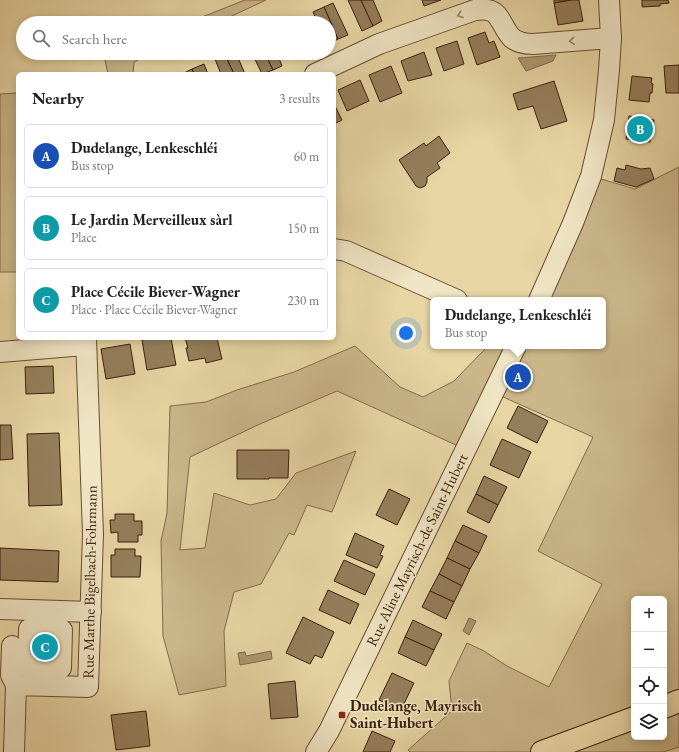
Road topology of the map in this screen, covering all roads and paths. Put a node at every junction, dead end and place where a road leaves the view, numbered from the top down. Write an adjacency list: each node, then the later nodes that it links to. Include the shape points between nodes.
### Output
1 (609, 0): 2 (street)
2 (611, 38): 3 (street, one-way to 3, via 521,43 513,38 494,12 485,8 378,44); 6 (street, via 604,120 591,176 574,223)
3 (319, 72)
4 (336, 249): 5 (street, via 346,251)
5 (450, 297)
6 (540, 297)
7 (85, 342): 9 (street); 11 (street, Rue Marthe Bigelbach-Fohrmann, via 93,505)
8 (515, 349): 18 (street, Rue Aline Mayrisch-de Saint-Hubert)
9 (0, 352)
10 (0, 609): 11 (street)
11 (91, 612): 13 (street, Rue Marthe Bigelbach-Fohrmann, via 88,687)
12 (12, 646): 13 (street, via 11,675)
13 (16, 685): 17 (street)
14 (679, 701): 15 (main road)
15 (667, 705)
16 (631, 719): 19 (main road)
17 (14, 752)
18 (316, 752)
19 (542, 752)

